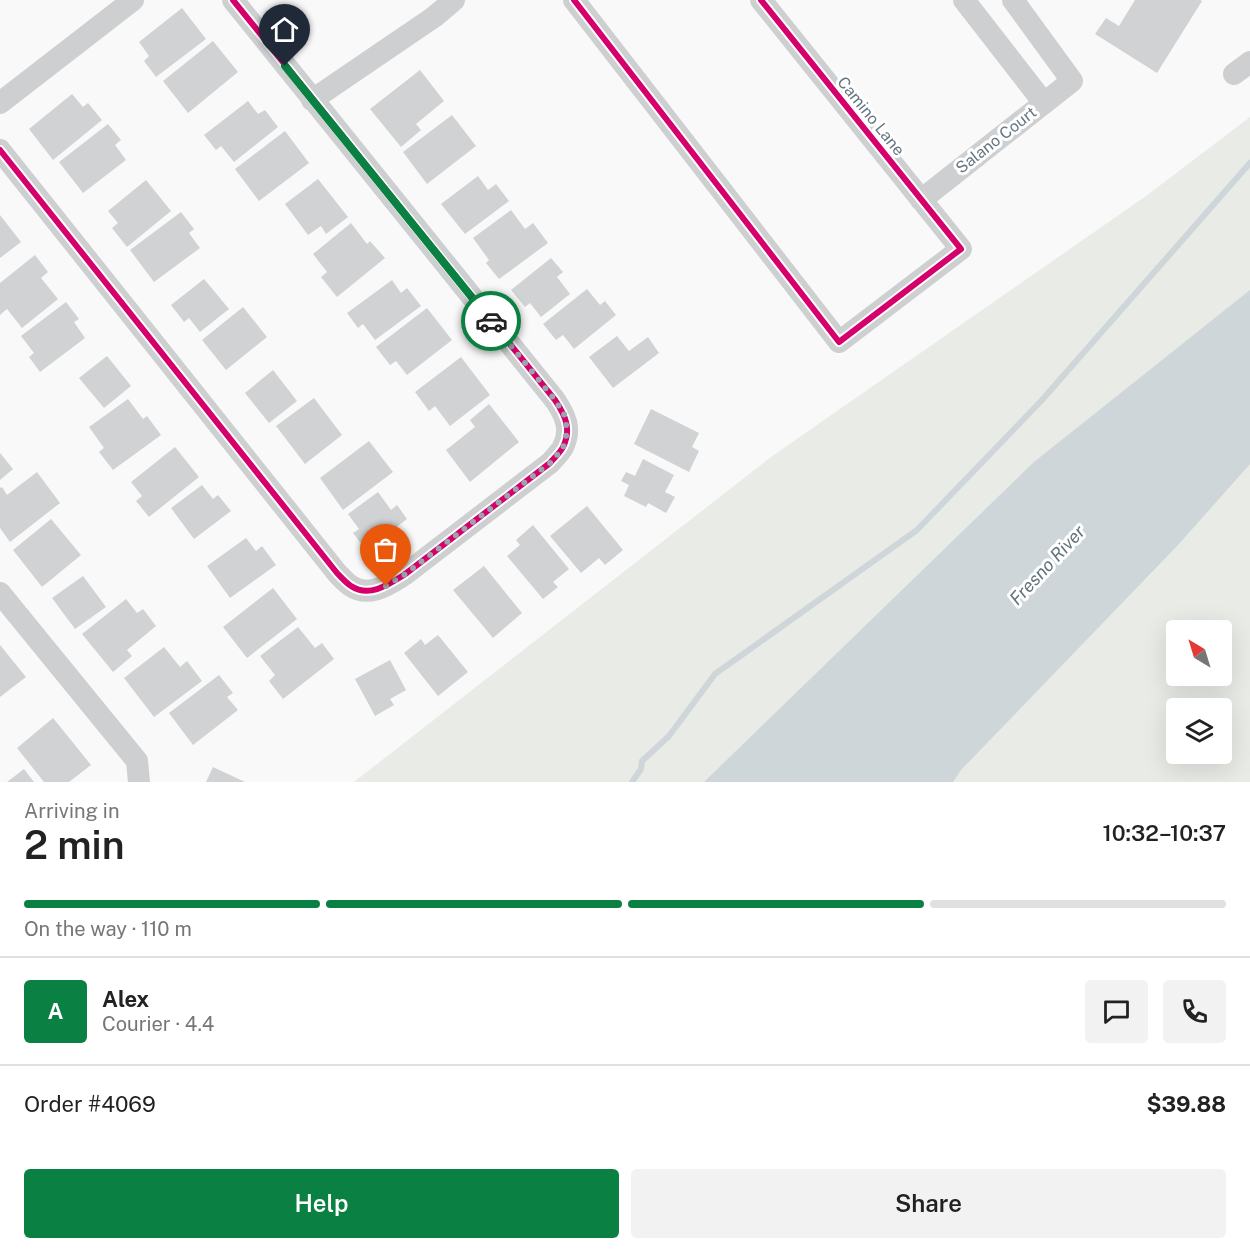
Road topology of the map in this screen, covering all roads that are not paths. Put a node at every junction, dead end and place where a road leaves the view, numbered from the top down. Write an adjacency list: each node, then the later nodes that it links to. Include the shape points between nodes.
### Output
1 (134, 0): 9 (street)
2 (233, 0): 8 (street)
3 (454, 0): 8 (street)
4 (573, 0): 12 (street, Camino Lane, via 839,342 961,249)
5 (761, 0): 12 (street, Camino Lane)
6 (964, 0): 10 (street)
7 (1013, 0): 10 (street, Salano Court, via 1071,81)
8 (312, 100): 11 (street, via 555,400 565,416 567,432 563,448 550,463 404,575 366,592 351,586 337,573)
9 (0, 103)
10 (1044, 104): 12 (street, Salano Court)
11 (0, 150)
12 (921, 200)
13 (0, 593): 14 (street, via 137,761)
14 (139, 782)

